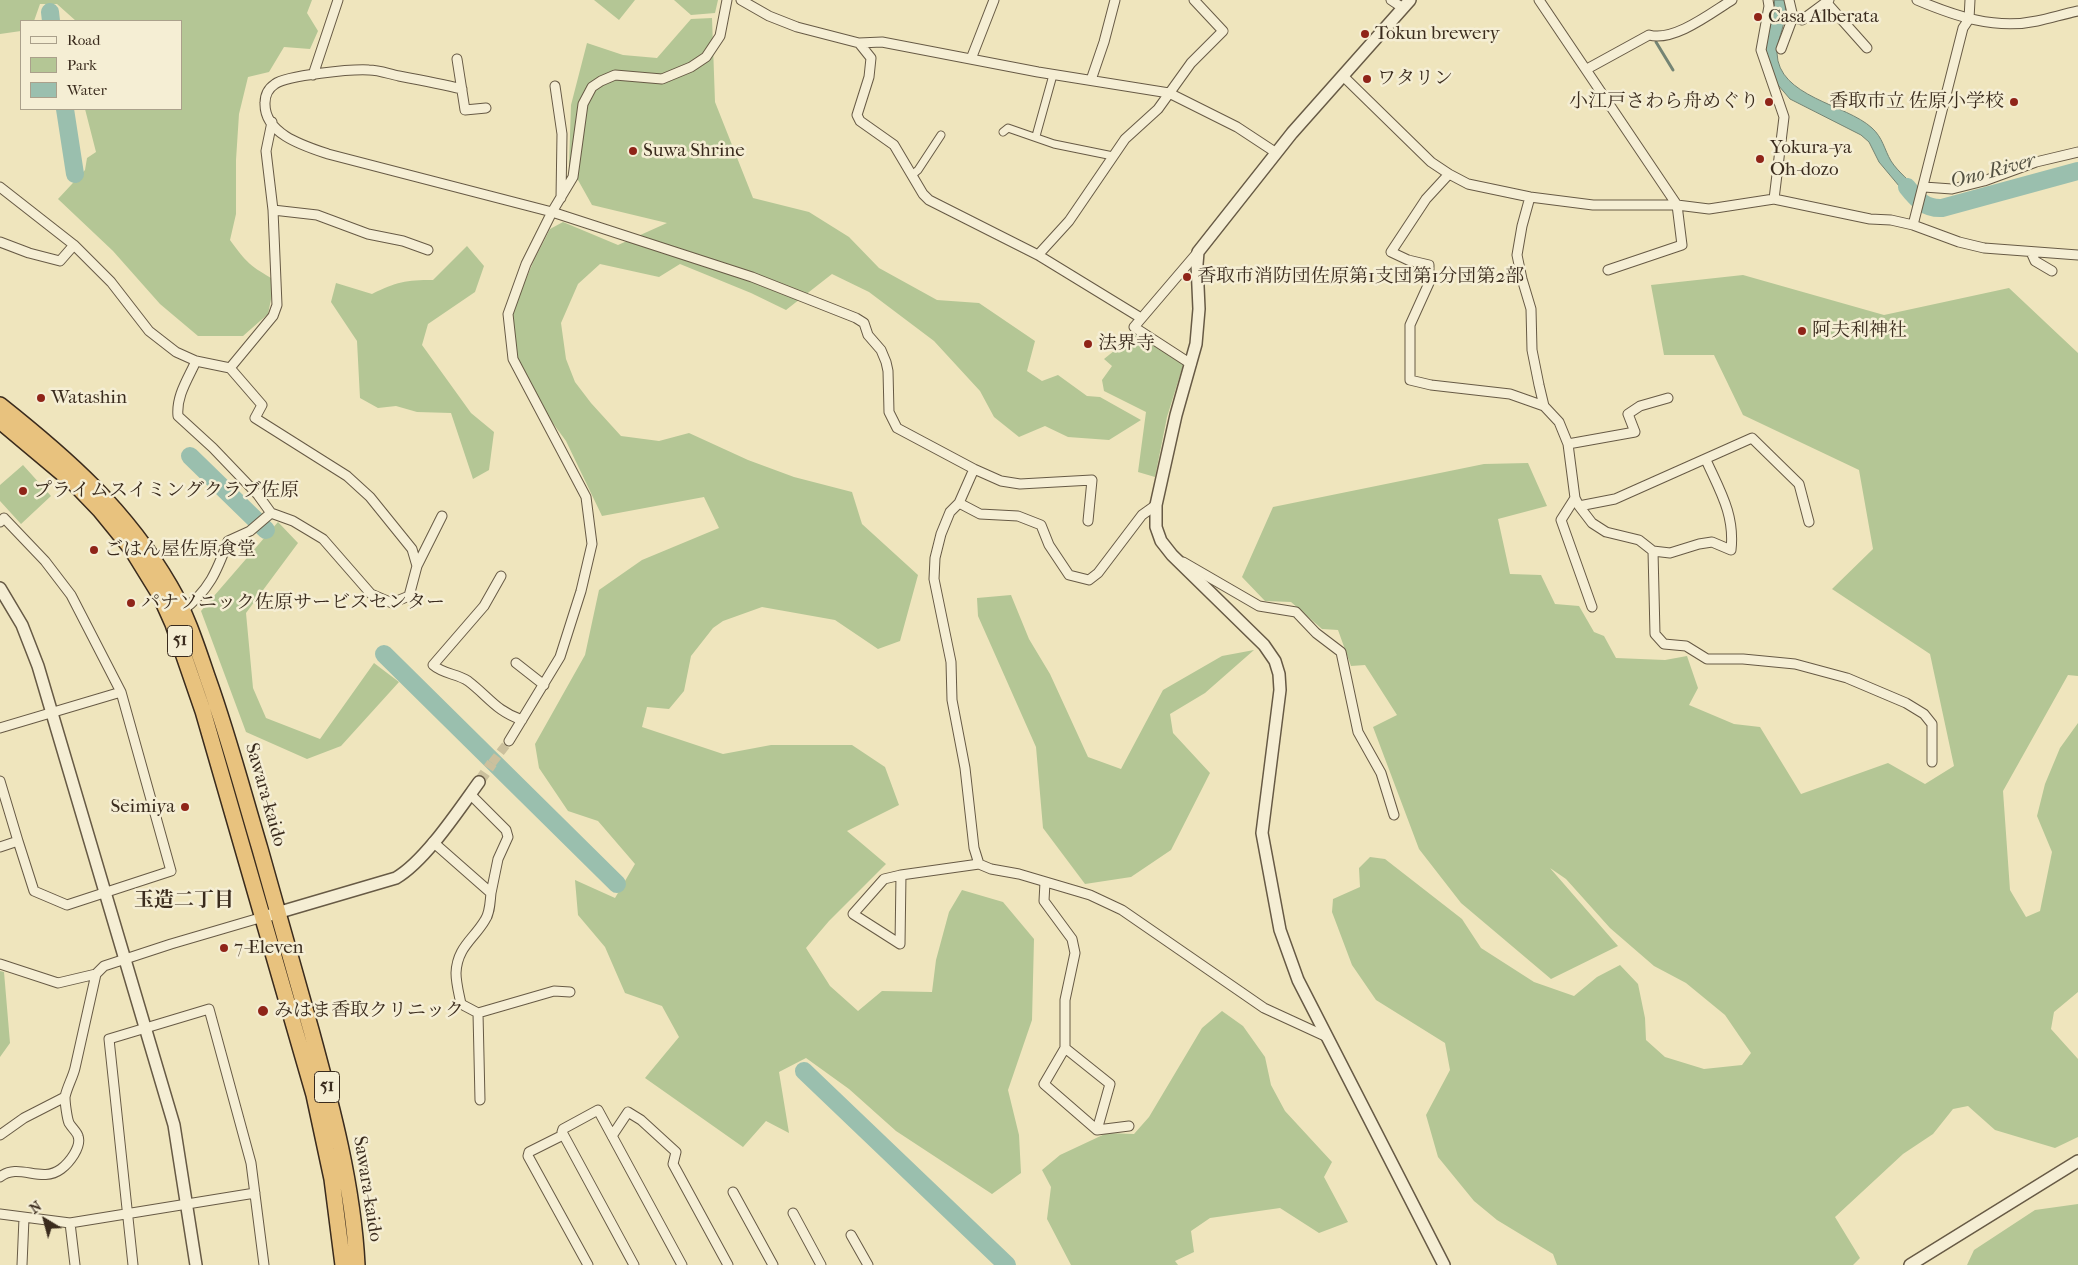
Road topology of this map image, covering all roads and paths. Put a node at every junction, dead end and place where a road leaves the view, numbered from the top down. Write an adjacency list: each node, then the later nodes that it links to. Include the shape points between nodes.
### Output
1 (338, 0): 26 (street)
2 (727, 0): 45 (street, via 720,36 706,57 691,67 662,79 615,75 592,87 583,104 573,178)
3 (741, 0): 19 (street, via 776,19)
4 (994, 0): 23 (street)
5 (1115, 0): 28 (street)
6 (1194, 0): 31 (street, via 1223,31)
7 (1391, 0): 15 (street)
8 (1539, 0): 24 (street)
9 (1732, 0): 24 (street, via 1673,33 1658,38 1649,36)
10 (1768, 0): 46 (street, via 1761,50 1784,117)
11 (1789, 0): 17 (street)
12 (1917, 0): 18 (street)
13 (1970, 0): 18 (street)
14 (1828, 1): 17 (street, via 1802,20); 20 (street)
15 (1407, 4): 27 (street)
16 (2078, 11): 18 (street, via 2016,24)
17 (1793, 17): 21 (street)
18 (1969, 19): 43 (street, via 1963,28)
19 (859, 43): 23 (street, via 882,42); 41 (street, via 871,58 869,78 857,115 860,121 894,145)
20 (1867, 48)
21 (1781, 49)
22 (457, 59): 30 (street)
23 (971, 59): 25 (street)
24 (1587, 69): 47 (street)
25 (1053, 74): 28 (street); 36 (street)
26 (313, 75): 30 (street, via 370,70); 33 (street, via 276,83 269,89 265,106)
27 (1343, 76): 37 (street); 40 (street, via 1431,162)
28 (1091, 80): 31 (street)
29 (555, 86): 45 (street, via 562,134)
30 (462, 89): 32 (street, via 465,110)
31 (1169, 93): 37 (street, via 1237,127); 39 (street, via 1158,110 1124,139)
32 (486, 108)
33 (272, 122): 48 (street, via 266,152); 49 (street, via 278,131 328,154)
34 (1003, 132): 36 (street, via 1008,128)
35 (941, 135): 41 (street)
36 (1036, 136): 39 (street, via 1054,144)
37 (1275, 152): 54 (street)
38 (2078, 152): 43 (street, via 2036,162 1984,181 1952,189)
39 (1113, 156): 56 (street, via 1069,221)
40 (1449, 174): 44 (street, via 1468,184); 66 (street, via 1426,199 1391,252 1428,266 1430,283 1410,325 1410,380 1510,394)
41 (912, 175): 56 (street, via 929,200)
42 (0, 188): 52 (street)
43 (1923, 191): 50 (street)
44 (1530, 198): 47 (street, via 1593,205); 66 (street, via 1517,254 1531,309 1532,350)
45 (560, 199): 49 (street)
46 (1774, 199): 47 (street, via 1709,209); 50 (street)
47 (1676, 205): 58 (street, via 1682,245)
48 (273, 210): 53 (street, via 317,215 368,234); 63 (street, via 277,305 273,316)
49 (552, 212): 70 (street, via 752,277 856,318 864,324 886,362 889,412 897,428); 87 (street, via 518,283 508,314 513,359 586,497 592,544 560,658)
50 (1913, 225): 55 (street, via 1984,248)
51 (0, 242): 52 (street, via 60,261)
52 (74, 246): 61 (street, via 111,282 149,331 176,352)
53 (428, 250)
54 (1198, 252): 60 (street); 62 (street, via 1199,309 1196,344)
55 (2031, 252): 57 (street); 59 (street, via 2035,261)
56 (1038, 255): 60 (street)
57 (2078, 255)
58 (1608, 270)
59 (2052, 271)
60 (1141, 318): 62 (street, via 1134,327)
61 (196, 361): 63 (street); 74 (street, via 180,394 178,416 258,495)
62 (1190, 364): 73 (street)
63 (230, 368): 81 (street, via 262,405 255,418 347,476 370,497 412,549)
64 (1668, 398): 68 (street, via 1640,406 1628,414 1635,432)
65 (0, 405): 85 (highway, Sawara-kaido / 51, via 80,471 114,507 159,568)
66 (1544, 406): 68 (street, via 1559,422)
67 (2, 427): 107 (highway, Sawara-kaido / 51, via 74,483 100,510 131,548 160,595 183,649 203,711)
68 (1568, 444): 71 (street)
69 (1706, 460): 71 (street, via 1615,499); 78 (street, via 1752,438 1799,484); 79 (street, via 1730,513 1731,550 1712,542 1670,553)
70 (974, 469): 72 (street); 76 (street, via 1001,481 1020,484 1092,480)
71 (1577, 502): 79 (street, via 1592,523 1606,532 1639,540); 84 (street, via 1561,520)
72 (958, 503): 73 (street, via 980,514 1018,516 1041,525 1049,545 1069,575 1089,580 1098,573 1142,515); 101 (street, via 950,512 941,534 934,579 951,662 952,700)
73 (1156, 504): 80 (street, via 1156,527 1161,541)
74 (269, 515): 81 (street, via 293,521 323,539 371,594 392,604 409,596); 85 (street, via 228,541 214,577 196,601)
75 (442, 516): 81 (street)
76 (1088, 521)
77 (0, 522): 88 (street, via 4,518 45,561 71,595)
78 (1809, 522)
79 (1653, 551): 93 (street, via 1654,625 1664,644 1686,646 1707,658 1795,664 1847,678 1906,703 1924,714 1932,724)
80 (1172, 555): 97 (street, via 1260,606 1296,612 1341,652 1358,732 1381,773); 114 (street, via 1251,631 1275,660 1280,690 1262,833 1287,954)
81 (417, 566)
82 (501, 576): 90 (street, via 484,606 432,665 440,672 466,680 505,714)
83 (0, 588): 89 (street, via 28,638)
84 (1592, 607)
85 (182, 611): 106 (highway, Sawara-kaido / 51, via 218,706)
86 (516, 663): 87 (street)
87 (544, 685): 90 (street)
88 (121, 692): 89 (street); 104 (street, via 171,871)
89 (51, 712): 91 (street); 104 (street)
90 (522, 720): 92 (street)
91 (0, 728)
92 (509, 740)
93 (1932, 762)
94 (0, 781): 98 (street)
95 (479, 782): 96 (street)
96 (470, 794): 99 (street); 105 (street, via 506,830 508,837 498,859)
97 (1394, 815)
98 (18, 841): 100 (street); 104 (street, via 34,891 67,905)
99 (433, 842): 105 (street); 106 (street, via 408,871 396,878)
100 (0, 847)
101 (979, 864): 102 (street); 103 (street, via 991,870)
102 (901, 875): 102 (street, via 901,885 900,944 853,914 884,879)
103 (1045, 882): 114 (street, via 1090,895 1122,910 1264,1008); 115 (street, via 1044,901 1072,939 1075,953 1065,1000)
104 (105, 893): 108 (street)
105 (491, 893): 112 (street, via 487,918 466,942 456,973 461,1004)
106 (278, 913): 107 (street); 140 (highway, Sawara-kaido / 51, via 342,1153)
107 (263, 917): 108 (street, via 170,944); 139 (highway, Sawara-kaido / 51, via 314,1095 332,1179)
108 (125, 961): 110 (street, via 104,966); 113 (street)
109 (0, 964): 110 (street, via 58,983)
110 (96, 974): 116 (street, via 75,1070)
111 (570, 992): 112 (street, via 554,991)
112 (478, 1013): 117 (street)
113 (146, 1028): 126 (street, via 209,1009 251,1163); 127 (street, via 174,1125); 130 (street, via 109,1039)
114 (1327, 1037): 148 (street)
115 (1065, 1048): 119 (street, via 1110,1084); 119 (street, via 1044,1084)
116 (65, 1097): 120 (street, via 24,1118); 124 (street, via 68,1121 78,1136 78,1144 70,1160 52,1174 42,1176 8,1171)
117 (480, 1100)
118 (1130, 1126): 119 (street)
119 (1097, 1130)
120 (0, 1135)
121 (563, 1135): 122 (street, via 563,1129 598,1110); 141 (street, via 529,1152 528,1156); 142 (street)
122 (612, 1136): 143 (street); 144 (street, via 628,1112 676,1152 673,1164)
123 (2078, 1161): 149 (street)
124 (0, 1177)
125 (733, 1192): 145 (street)
126 (254, 1193): 127 (street); 138 (street)
127 (186, 1205): 130 (street); 137 (street)
128 (793, 1212): 146 (street)
129 (0, 1214): 131 (street)
130 (127, 1214): 132 (street); 136 (street)
131 (24, 1218): 132 (street); 134 (street)
132 (70, 1224): 135 (street)
133 (851, 1236): 147 (street)
134 (22, 1265)
135 (75, 1265)
136 (133, 1265)
137 (196, 1265)
138 (264, 1265)
139 (343, 1265)
140 (357, 1265)
141 (588, 1265)
142 (634, 1265)
143 (682, 1265)
144 (728, 1265)
145 (773, 1265)
146 (822, 1265)
147 (868, 1265)
148 (1444, 1265)
149 (1910, 1265)

